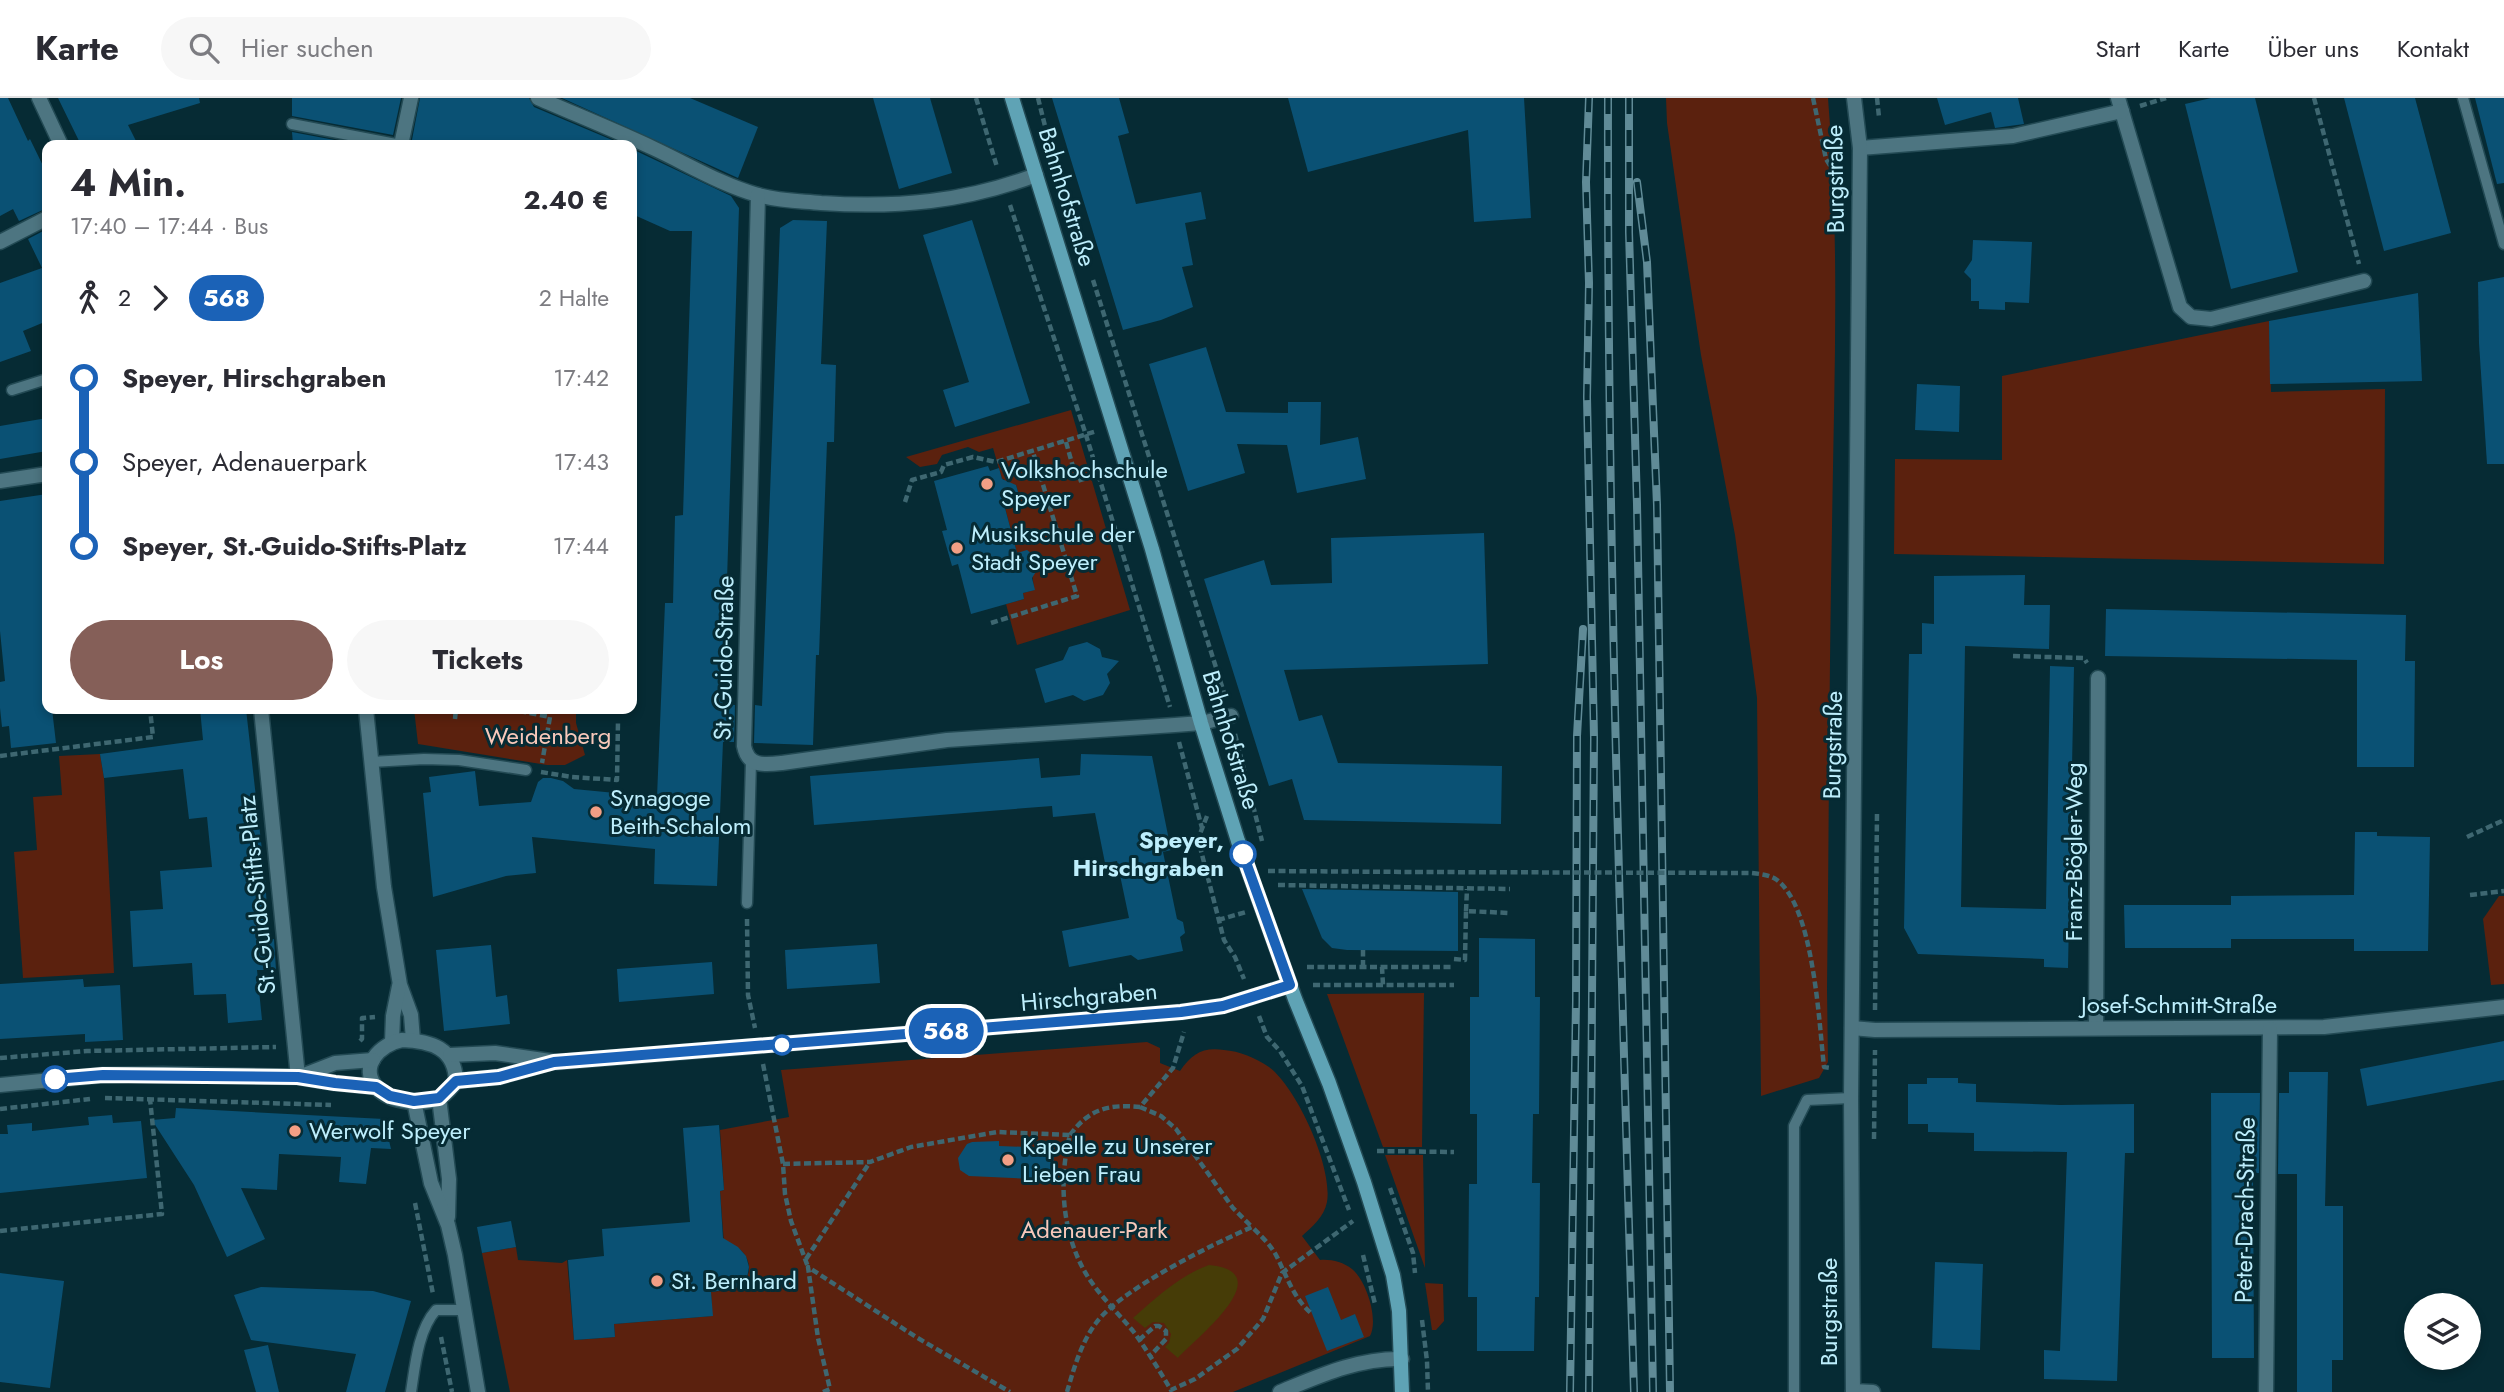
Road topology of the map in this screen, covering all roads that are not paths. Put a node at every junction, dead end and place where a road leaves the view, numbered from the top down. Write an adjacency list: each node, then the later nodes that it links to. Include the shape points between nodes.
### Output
1 (39, 98): 9 (street)
2 (411, 98): 11 (street)
3 (538, 98): 12 (street)
4 (1012, 98): 15 (main road, Bahnhofstraße)
5 (1854, 98): 14 (street, Burgstraße)
6 (2463, 98): 19 (lane)
7 (2120, 105): 14 (street, via 2013,136); 20 (street, via 2180,307 2191,317 2211,319)
8 (292, 124): 10 (lane)
9 (59, 140)
10 (375, 140)
11 (402, 140)
12 (634, 140)
13 (637, 142): 16 (street)
14 (1860, 148): 38 (street, Burgstraße)
15 (1036, 175): 16 (street, via 957,197 909,204 847,205); 29 (main road, Bahnhofstraße, via 1152,549)
16 (758, 195): 31 (street, St.-Guido-Straße, via 744,746)
17 (42, 221): 18 (street)
18 (0, 242)
19 (2504, 244)
20 (2364, 281)
21 (42, 381): 22 (lane)
22 (12, 390)
23 (42, 475): 24 (street)
24 (0, 481)
25 (2098, 678): 37 (street, Franz-Bögler-Weg)
26 (262, 714): 45 (street, St.-Guido-Stifts-Platz)
27 (366, 714): 30 (street)
28 (1231, 716): 29 (street, St.-Guido-Straße)
29 (1200, 723): 31 (street, St.-Guido-Straße, via 947,740 782,764); 35 (main road, Bahnhofstraße)
30 (371, 762): 32 (lane, via 459,760); 34 (street)
31 (751, 762): 33 (lane)
32 (526, 770)
33 (747, 903)
34 (400, 985): 40 (street, via 411,1015); 41 (street)
35 (1290, 985): 44 (street, Hirschgraben, via 1252,999 1181,1012); 54 (main road, Bahnhofstraße, via 1329,1083 1393,1275)
36 (2504, 1007): 39 (street, Josef-Schmitt-Straße)
37 (2096, 1027): 38 (street, Josef-Schmitt-Straße); 39 (street, Josef-Schmitt-Straße)
38 (1852, 1028): 50 (street, Burgstraße)
39 (2270, 1029): 62 (street, Peter-Drach-Straße)
40 (413, 1040): 41 (street); 42 (street)
41 (392, 1042): 43 (street)
42 (450, 1055): 44 (street, Hirschgraben, via 495,1053); 46 (street)
43 (373, 1060): 45 (street, via 335,1063); 48 (street)
44 (554, 1062): 46 (street, Hirschgraben, via 499,1077)
45 (298, 1077): 47 (street, via 103,1075); 48 (street)
46 (456, 1081): 49 (street)
47 (0, 1085)
48 (376, 1087): 51 (street, via 390,1096)
49 (439, 1098): 51 (street); 52 (street, via 449,1179)
50 (1851, 1098): 55 (street, Burgstraße); 60 (lane, via 1807,1100 1794,1126)
51 (414, 1101): 52 (street, via 431,1183)
52 (448, 1226): 53 (street)
53 (464, 1310): 56 (lane, via 436,1310 423,1331); 57 (street)
54 (1402, 1359): 58 (street, via 1337,1369); 59 (main road, Bahnhofstraße)
55 (1853, 1391): 61 (street)
56 (411, 1392)
57 (478, 1392)
58 (1280, 1392)
59 (1402, 1392)
60 (1794, 1392)
61 (1873, 1392)
62 (2266, 1392)

